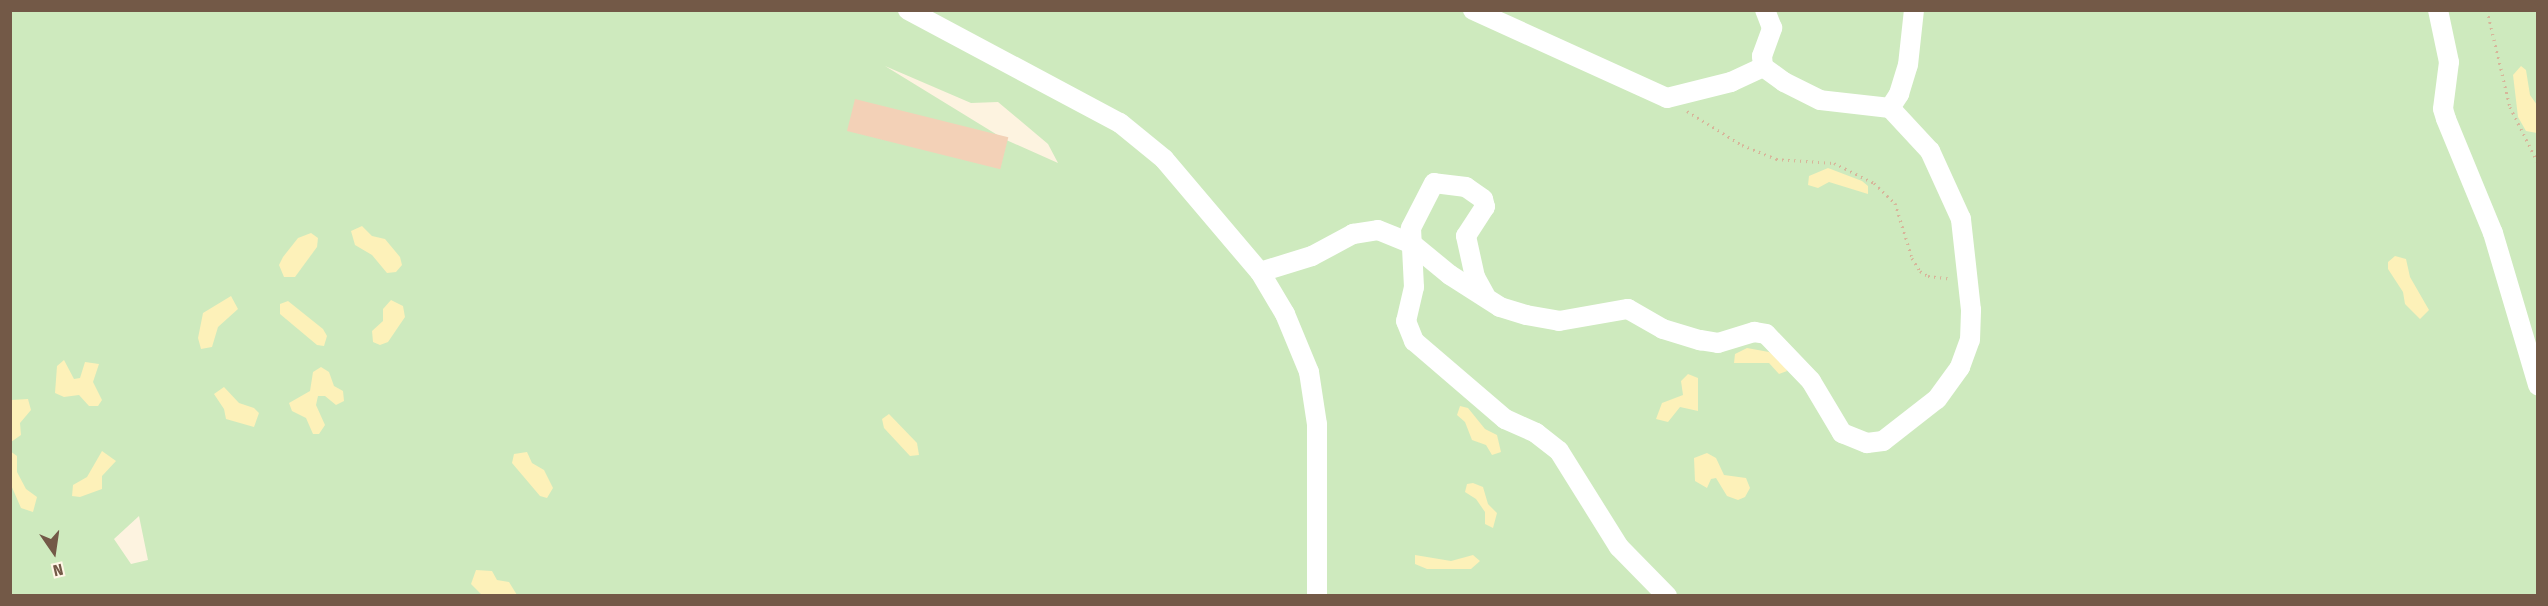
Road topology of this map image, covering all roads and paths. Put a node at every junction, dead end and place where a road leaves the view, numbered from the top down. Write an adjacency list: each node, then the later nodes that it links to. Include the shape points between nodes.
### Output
1 (908, 10): 12 (street, via 1120,123 1164,159)
2 (1473, 10): 8 (street)
3 (1765, 10): 7 (street, via 1772,28 1762,56)
4 (1914, 10): 9 (street, via 1908,65)
5 (2438, 10): 15 (street, via 2449,62 2443,109 2493,234)
6 (2487, 10): 10 (path, via 2510,107)
7 (1763, 67): 8 (street, via 1731,82); 9 (street, via 1820,100)
8 (1667, 98): 13 (path, via 1742,145 1776,159 1834,163 1874,183 1895,202 1912,258 1920,271 1945,280)
9 (1890, 108): 13 (street, via 1914,130 1944,177 1961,219)
10 (2538, 163)
11 (1411, 243): 12 (street, via 1378,230 1353,234 1312,256); 14 (street, via 1450,275); 14 (street, via 1411,228 1434,183 1449,183 1474,192 1485,207 1466,236 1468,254); 17 (street, via 1414,286 1406,321 1414,341 1505,419 1536,433 1559,451 1619,547)
12 (1260, 272): 16 (street, via 1285,314 1309,372 1317,424)
13 (1964, 278): 14 (street, via 1971,310 1970,340 1960,367 1937,399 1905,427 1883,441 1867,443 1842,433 1811,381 1766,334 1754,332 1718,343 1663,329 1628,309 1559,321 1500,307)
14 (1486, 297)
15 (2538, 385)
16 (1317, 596)
17 (1667, 596)

